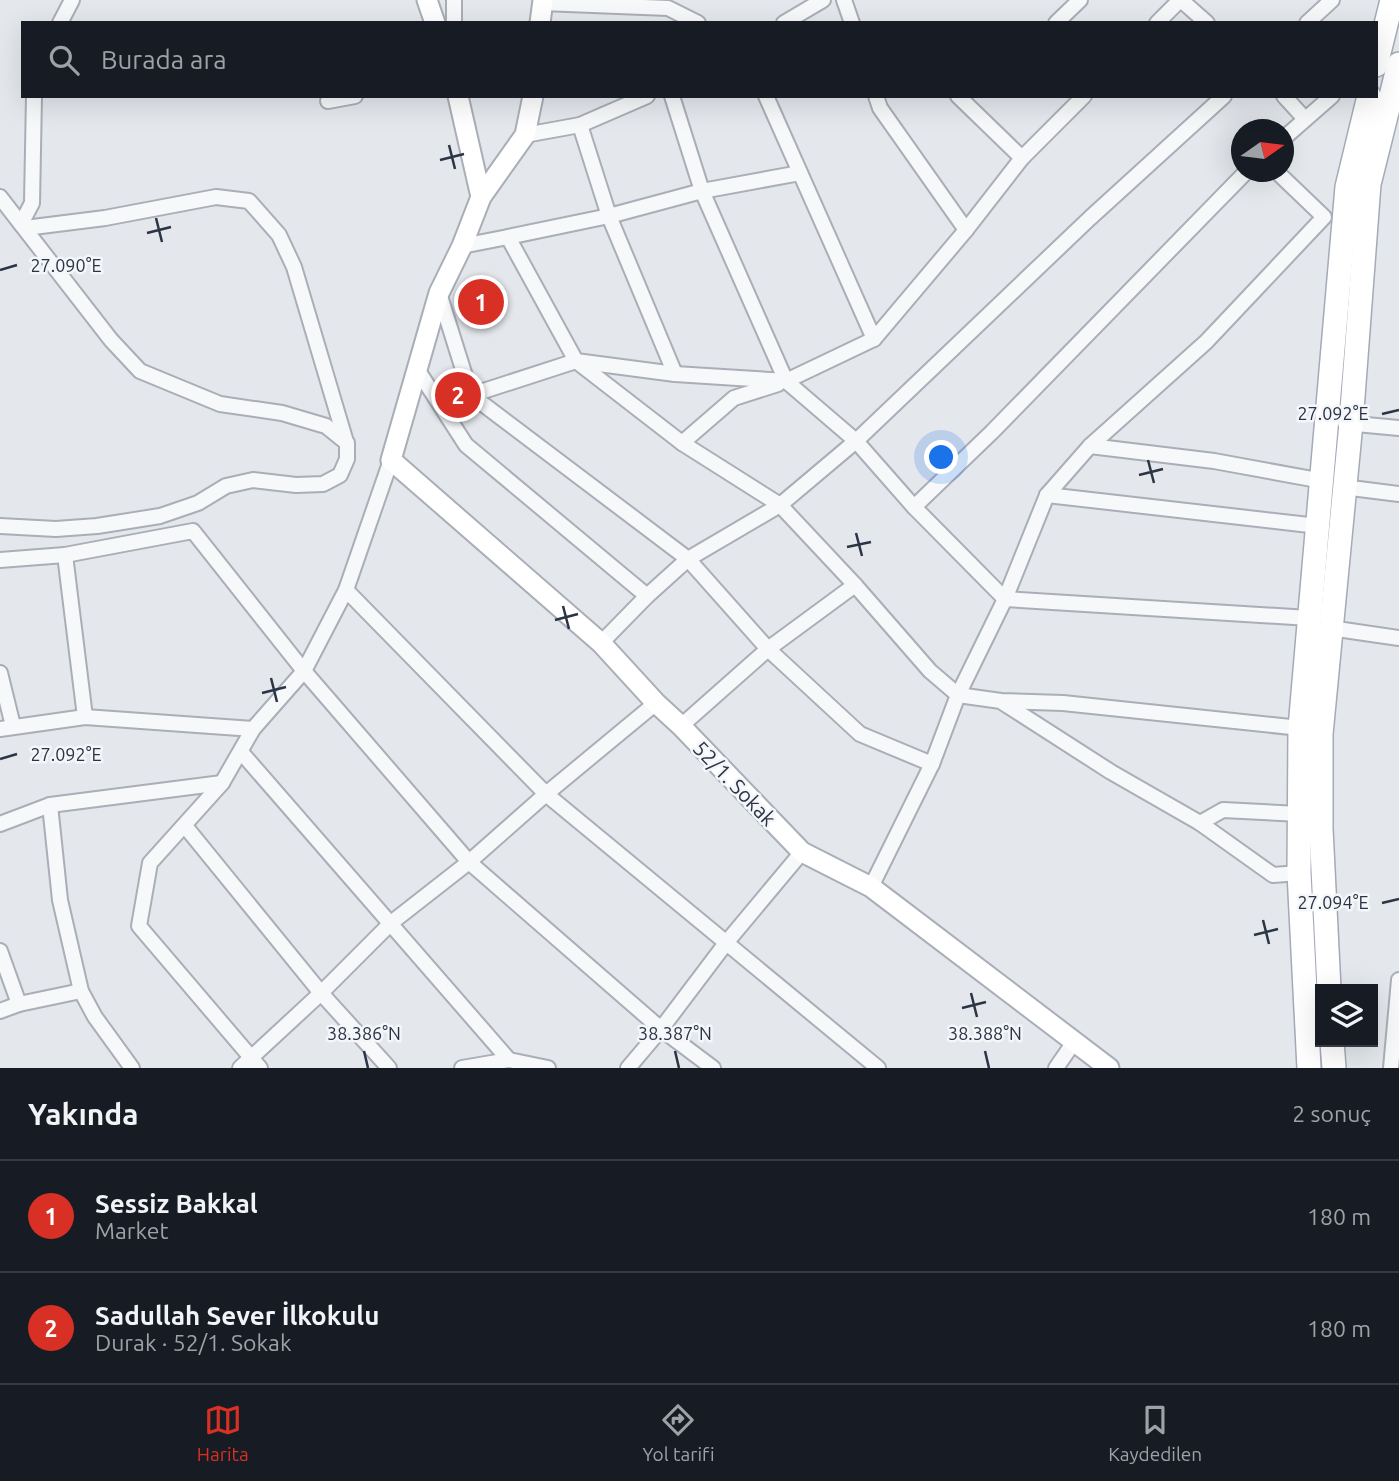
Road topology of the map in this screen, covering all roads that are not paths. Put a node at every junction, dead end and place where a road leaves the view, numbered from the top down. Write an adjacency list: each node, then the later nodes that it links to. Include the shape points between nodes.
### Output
1 (72, 0): 11 (street)
2 (428, 0): 12 (main road)
3 (454, 0): 13 (street)
4 (823, 0): 15 (street)
5 (844, 0): 16 (street)
6 (1080, 0): 17 (street)
7 (1181, 0): 18 (street); 19 (street)
8 (1332, 0): 20 (street)
9 (1392, 0): 21 (main road)
10 (542, 9): 14 (street, via 668,8)
11 (61, 21)
12 (434, 21)
13 (454, 21)
14 (694, 21)
15 (787, 21)
16 (851, 21)
17 (1058, 21)
18 (1159, 21)
19 (1205, 21)
20 (1309, 21)
21 (1378, 57)
22 (1399, 64): 63 (main road, via 1369,184)
23 (33, 98): 52 (street, via 32,203)
24 (344, 98): 38 (street)
25 (458, 98): 50 (main road)
26 (533, 98): 43 (main road)
27 (642, 98): 41 (street)
28 (673, 98): 48 (street)
29 (767, 98): 45 (street)
30 (877, 98): 53 (street)
31 (960, 98): 39 (street)
32 (978, 98): 39 (street)
33 (1082, 98): 44 (street)
34 (1222, 98): 65 (street)
35 (1286, 98): 40 (street)
36 (1330, 98): 40 (street)
37 (1368, 98): 63 (main road, via 1347,187)
38 (328, 101)
39 (969, 107): 44 (street)
40 (1305, 119): 42 (street)
41 (580, 125): 43 (street); 51 (street)
42 (1294, 128)
43 (525, 135): 50 (main road)
44 (1023, 158): 53 (street)
45 (800, 173): 48 (street); 57 (street)
46 (1236, 182): 74 (street)
47 (1287, 182): 68 (street, via 1324,217 1206,342)
48 (702, 191): 51 (street); 61 (street)
49 (0, 197): 52 (street)
50 (481, 197): 55 (main road)
51 (609, 216): 54 (street); 60 (street)
52 (23, 226): 66 (street, via 140,371 220,404 282,413 326,426); 66 (street, via 105,218 216,197 249,201 279,235 294,267)
53 (966, 230): 57 (street)
54 (508, 237): 55 (street); 58 (street)
55 (462, 246): 56 (main road)
56 (439, 293): 59 (main road); 62 (street)
57 (874, 339): 61 (street)
58 (576, 361): 60 (street); 62 (street); 67 (street)
59 (417, 369): 69 (main road); 82 (street, via 466,445)
60 (675, 374): 61 (street)
61 (786, 381): 65 (street); 67 (street, via 734,398)
62 (471, 395): 78 (street)
63 (1339, 423): 64 (street); 70 (main road)
64 (1399, 428)
65 (856, 441): 73 (street); 74 (street)
66 (347, 443): 75 (street, via 340,475 323,484 253,480 226,486 198,503 160,516 56,529)
67 (682, 443): 73 (street)
68 (1090, 446): 70 (street, via 1214,461); 72 (street)
69 (391, 460): 81 (street); 87 (main road, 52/1. Sokak)
70 (1333, 484): 71 (street); 76 (main road); 85 (main road)
71 (1399, 494)
72 (1048, 495): 76 (street); 83 (street)
73 (780, 505): 78 (street); 80 (street)
74 (914, 507): 83 (street)
75 (0, 526)
76 (1318, 526): 84 (main road)
77 (65, 555): 79 (street); 89 (street, via 193,531); 94 (street)
78 (688, 559): 82 (street); 88 (street)
79 (0, 560)
80 (855, 585): 88 (street); 91 (street, via 930,671)
81 (346, 590): 89 (street); 102 (street)
82 (647, 596): 87 (street)
83 (1005, 598): 84 (street); 91 (street)
84 (1309, 618): 97 (main road)
85 (1330, 628): 86 (street); 116 (main road, via 1321,734)
86 (1399, 638)
87 (601, 643): 93 (main road, 52/1. Sokak)
88 (768, 649): 95 (street); 100 (street, via 860,734)
89 (304, 671): 98 (street); 109 (street)
90 (0, 673): 96 (street)
91 (958, 695): 92 (street); 100 (street)
92 (1000, 701): 97 (street, via 1063,703); 105 (street)
93 (656, 703): 95 (main road, 52/1. Sokak); 102 (street)
94 (85, 717): 96 (street); 98 (street)
95 (681, 726): 108 (main road, 52/1. Sokak)
96 (7, 728)
97 (1300, 728): 104 (main road)
98 (253, 729): 99 (street)
99 (241, 751): 101 (street); 112 (street)
100 (932, 764): 111 (street)
101 (222, 783): 103 (street); 107 (street)
102 (546, 794): 109 (street); 113 (street)
103 (50, 805): 106 (street); 117 (street, via 60,900)
104 (1300, 814): 105 (street, via 1223,810); 110 (main road)
105 (1200, 823): 110 (street, via 1273,875)
106 (0, 824)
107 (185, 826): 118 (street); 125 (street, via 150,863 139,926)
108 (802, 852): 111 (main road, 52/1. Sokak); 113 (street)
109 (469, 862): 112 (street); 121 (street)
110 (1299, 873): 136 (main road)
111 (871, 887): 122 (main road, 52/1. Sokak)
112 (391, 923): 118 (street); 124 (street)
113 (726, 943): 121 (street); 133 (street)
114 (0, 951): 119 (street)
115 (1399, 980): 138 (street)
116 (1329, 984)
117 (81, 991): 119 (street); 126 (street)
118 (321, 993): 125 (street); 128 (street)
119 (19, 1004): 120 (street)
120 (0, 1011)
121 (661, 1029): 131 (street); 132 (street)
122 (1074, 1042): 134 (street); 135 (main road, 52/1. Sokak)
123 (1332, 1047): 137 (main road)
124 (509, 1060): 129 (street); 130 (street)
125 (256, 1063): 127 (street)
126 (132, 1068)
127 (240, 1068)
128 (389, 1068)
129 (462, 1068)
130 (548, 1068)
131 (628, 1068)
132 (713, 1068)
133 (878, 1068)
134 (1056, 1068)
135 (1109, 1068)
136 (1309, 1068)
137 (1334, 1068)
138 (1391, 1068)

